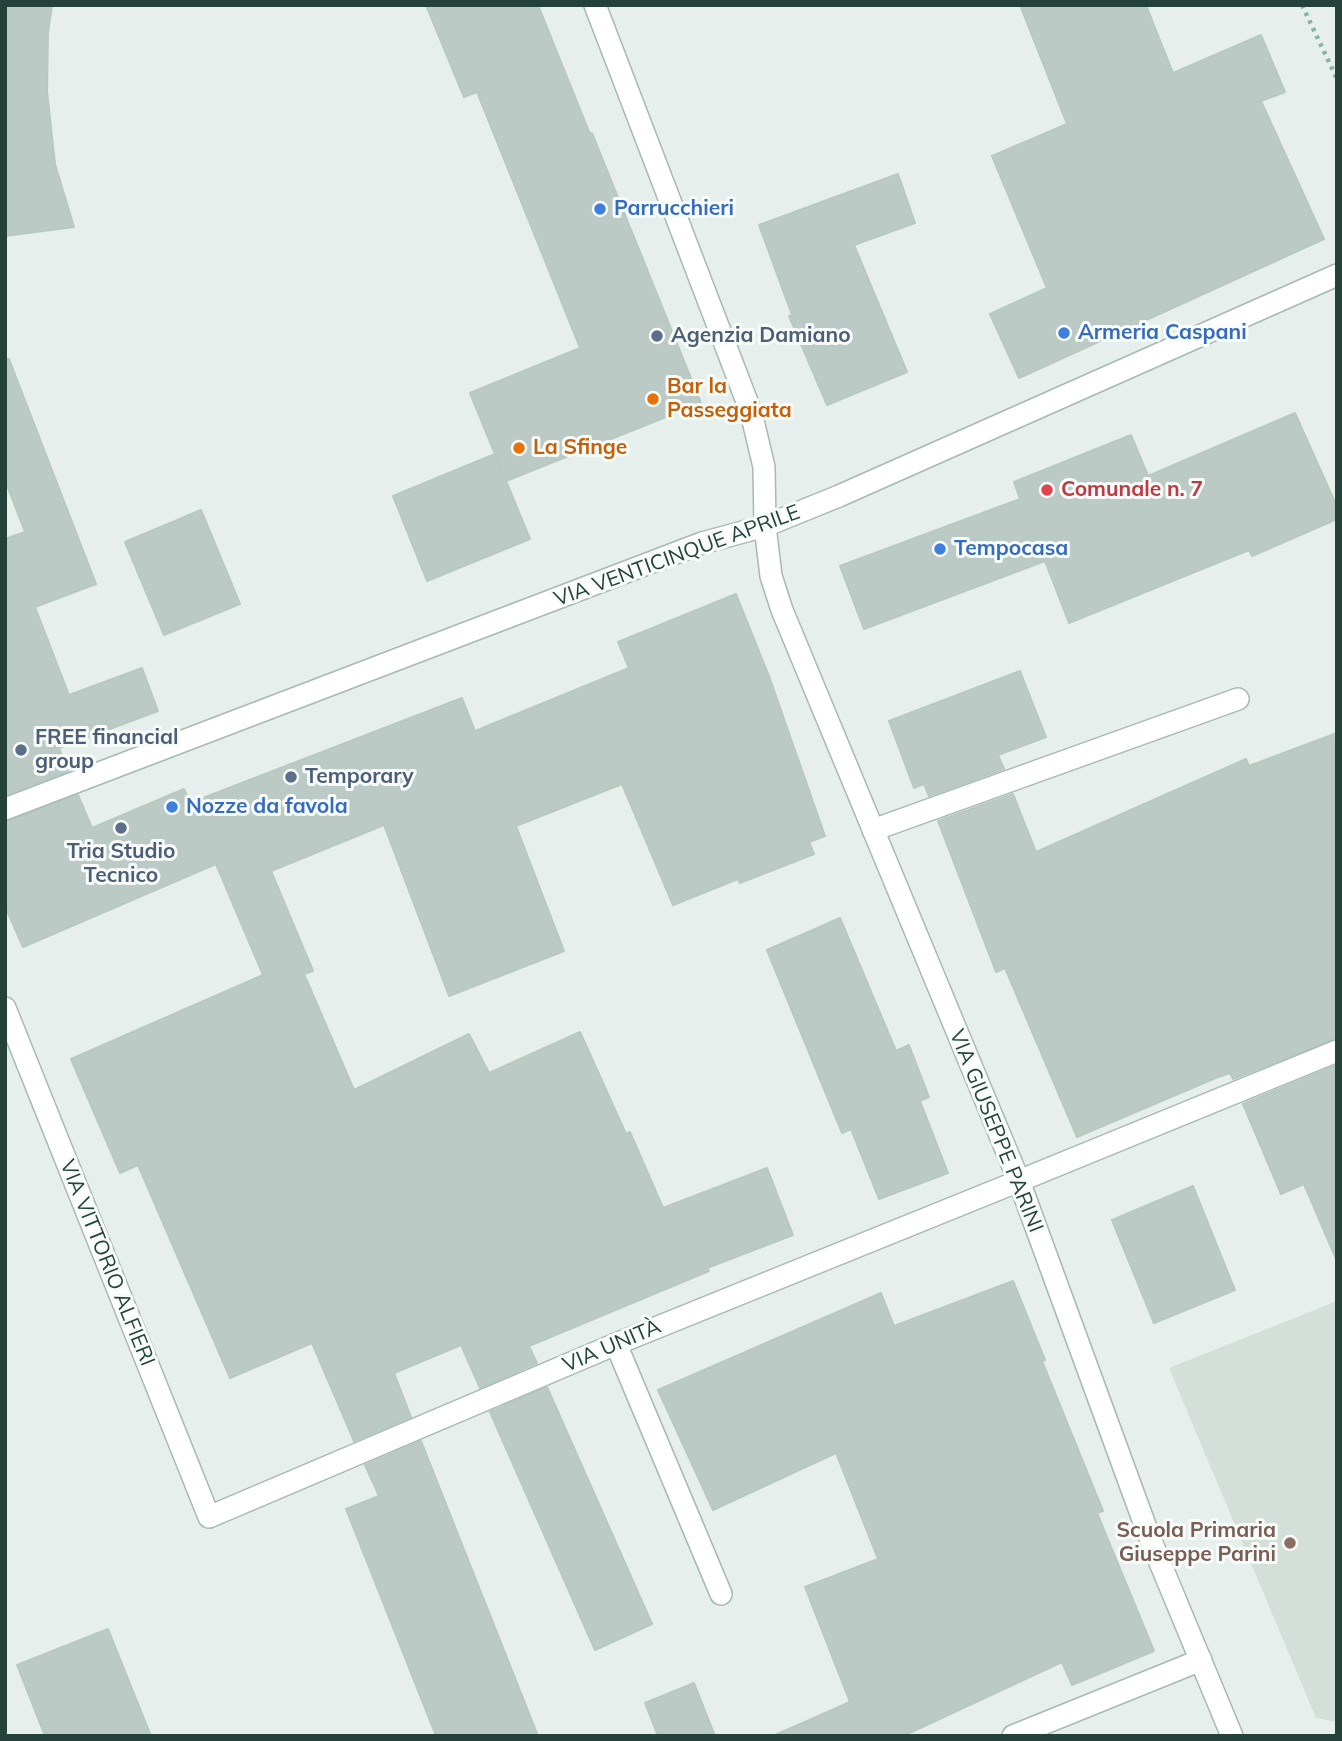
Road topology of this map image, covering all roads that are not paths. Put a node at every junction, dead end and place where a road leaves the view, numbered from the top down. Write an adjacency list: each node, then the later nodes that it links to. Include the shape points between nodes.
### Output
1 (595, 5): 3 (street, VIA GIUSEPPE PARINI, via 751,412 764,467)
2 (1337, 275): 3 (street, VIA VENTICINQUE APRILE)
3 (765, 526): 5 (street, VIA VENTICINQUE APRILE, via 702,543); 6 (street, VIA GIUSEPPE PARINI, via 771,576 782,610)
4 (1238, 699): 6 (street)
5 (5, 809)
6 (873, 830): 9 (street, VIA GIUSEPPE PARINI)
7 (5, 1009): 11 (street, VIA VITTORIO ALFIERI)
8 (1337, 1051): 9 (street, VIA UNITÀ)
9 (1019, 1181): 10 (street, VIA UNITÀ); 13 (street, VIA GIUSEPPE PARINI, via 1149,1535)
10 (615, 1344): 11 (street, VIA UNITÀ); 12 (street)
11 (209, 1517)
12 (721, 1594)
13 (1201, 1660): 14 (street); 15 (street, VIA GIUSEPPE PARINI)
14 (1013, 1736)
15 (1232, 1736)

